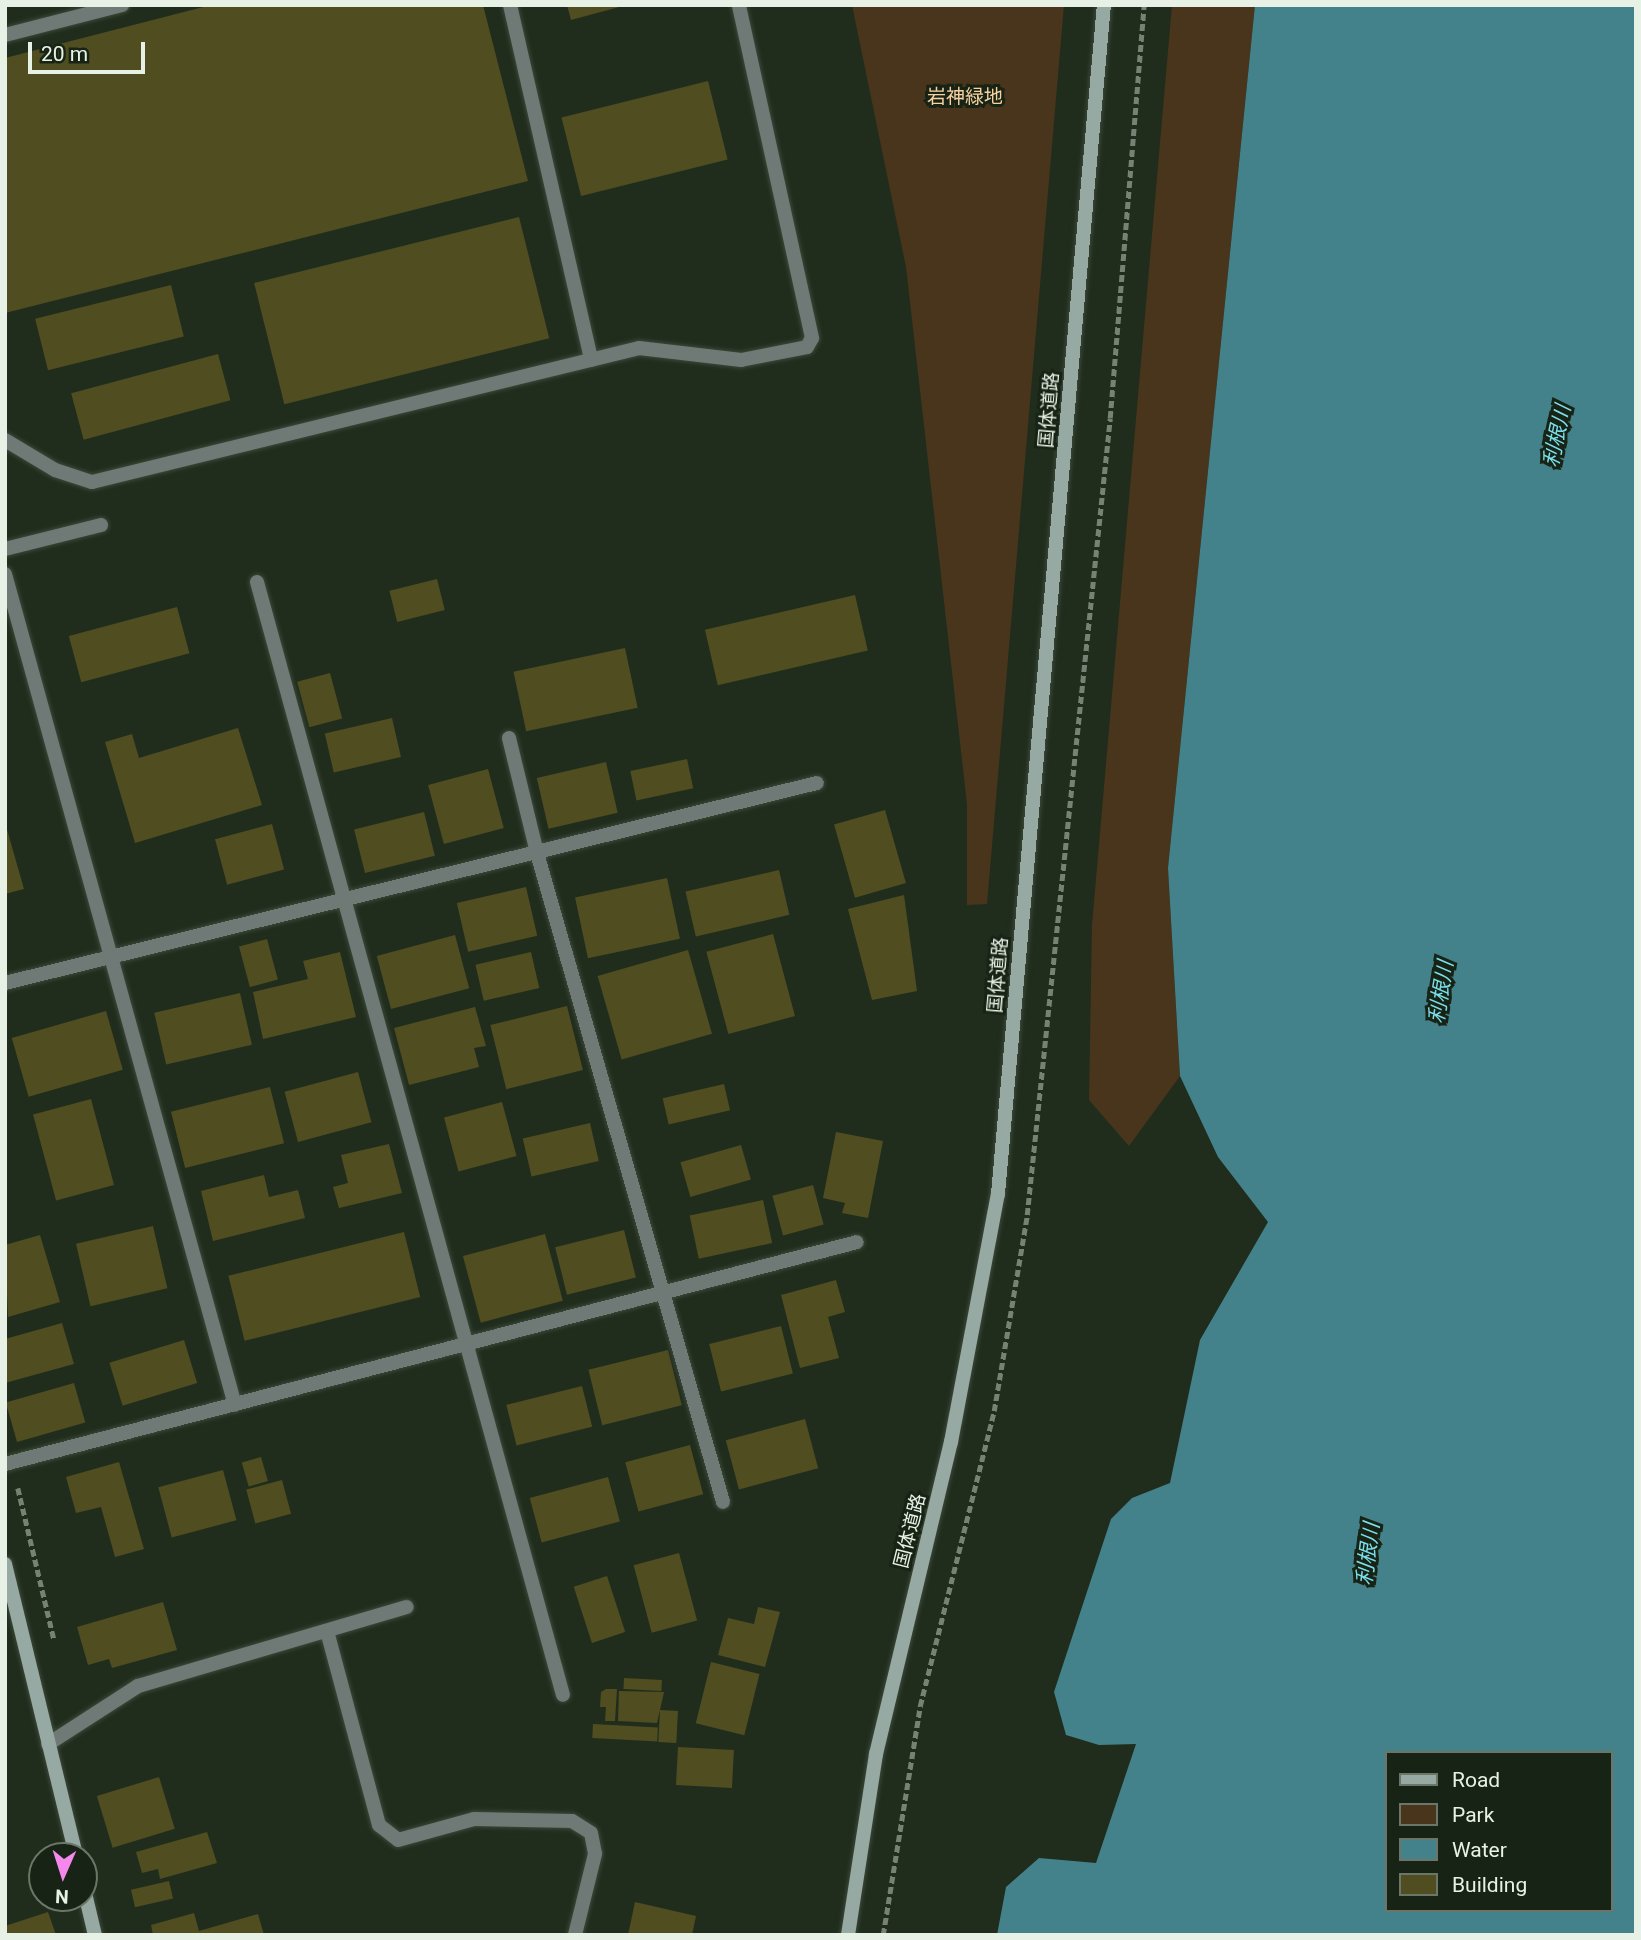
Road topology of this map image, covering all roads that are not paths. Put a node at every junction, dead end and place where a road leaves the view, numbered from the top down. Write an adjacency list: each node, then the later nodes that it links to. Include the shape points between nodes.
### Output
1 (122, 5): 5 (street)
2 (510, 5): 6 (street)
3 (738, 5): 6 (street, via 812,338 807,347 741,360 639,348)
4 (1104, 5): 33 (street, 国体道路, via 998,1195 951,1442 876,1754)
5 (5, 35)
6 (591, 360): 7 (street, via 92,482 55,470)
7 (5, 440)
8 (101, 525): 9 (street)
9 (5, 549)
10 (5, 574): 16 (street)
11 (257, 582): 15 (street)
12 (509, 737): 14 (street)
13 (817, 783): 14 (street)
14 (537, 853): 15 (street); 19 (street)
15 (344, 900): 16 (street); 20 (street)
16 (108, 958): 17 (street); 21 (street)
17 (5, 983)
18 (857, 1242): 19 (street)
19 (666, 1290): 20 (street); 23 (street)
20 (466, 1342): 21 (street); 27 (street)
21 (235, 1405): 22 (street)
22 (5, 1464)
23 (723, 1502)
24 (5, 1564): 28 (street)
25 (407, 1607): 26 (street)
26 (327, 1631): 28 (street, via 138,1686); 32 (street, via 379,1825 398,1840 474,1819 572,1821 590,1833 595,1854)
27 (563, 1695)
28 (48, 1744): 29 (street)
29 (72, 1842)
30 (90, 1912): 31 (street)
31 (95, 1935)
32 (575, 1935)
33 (848, 1935)

